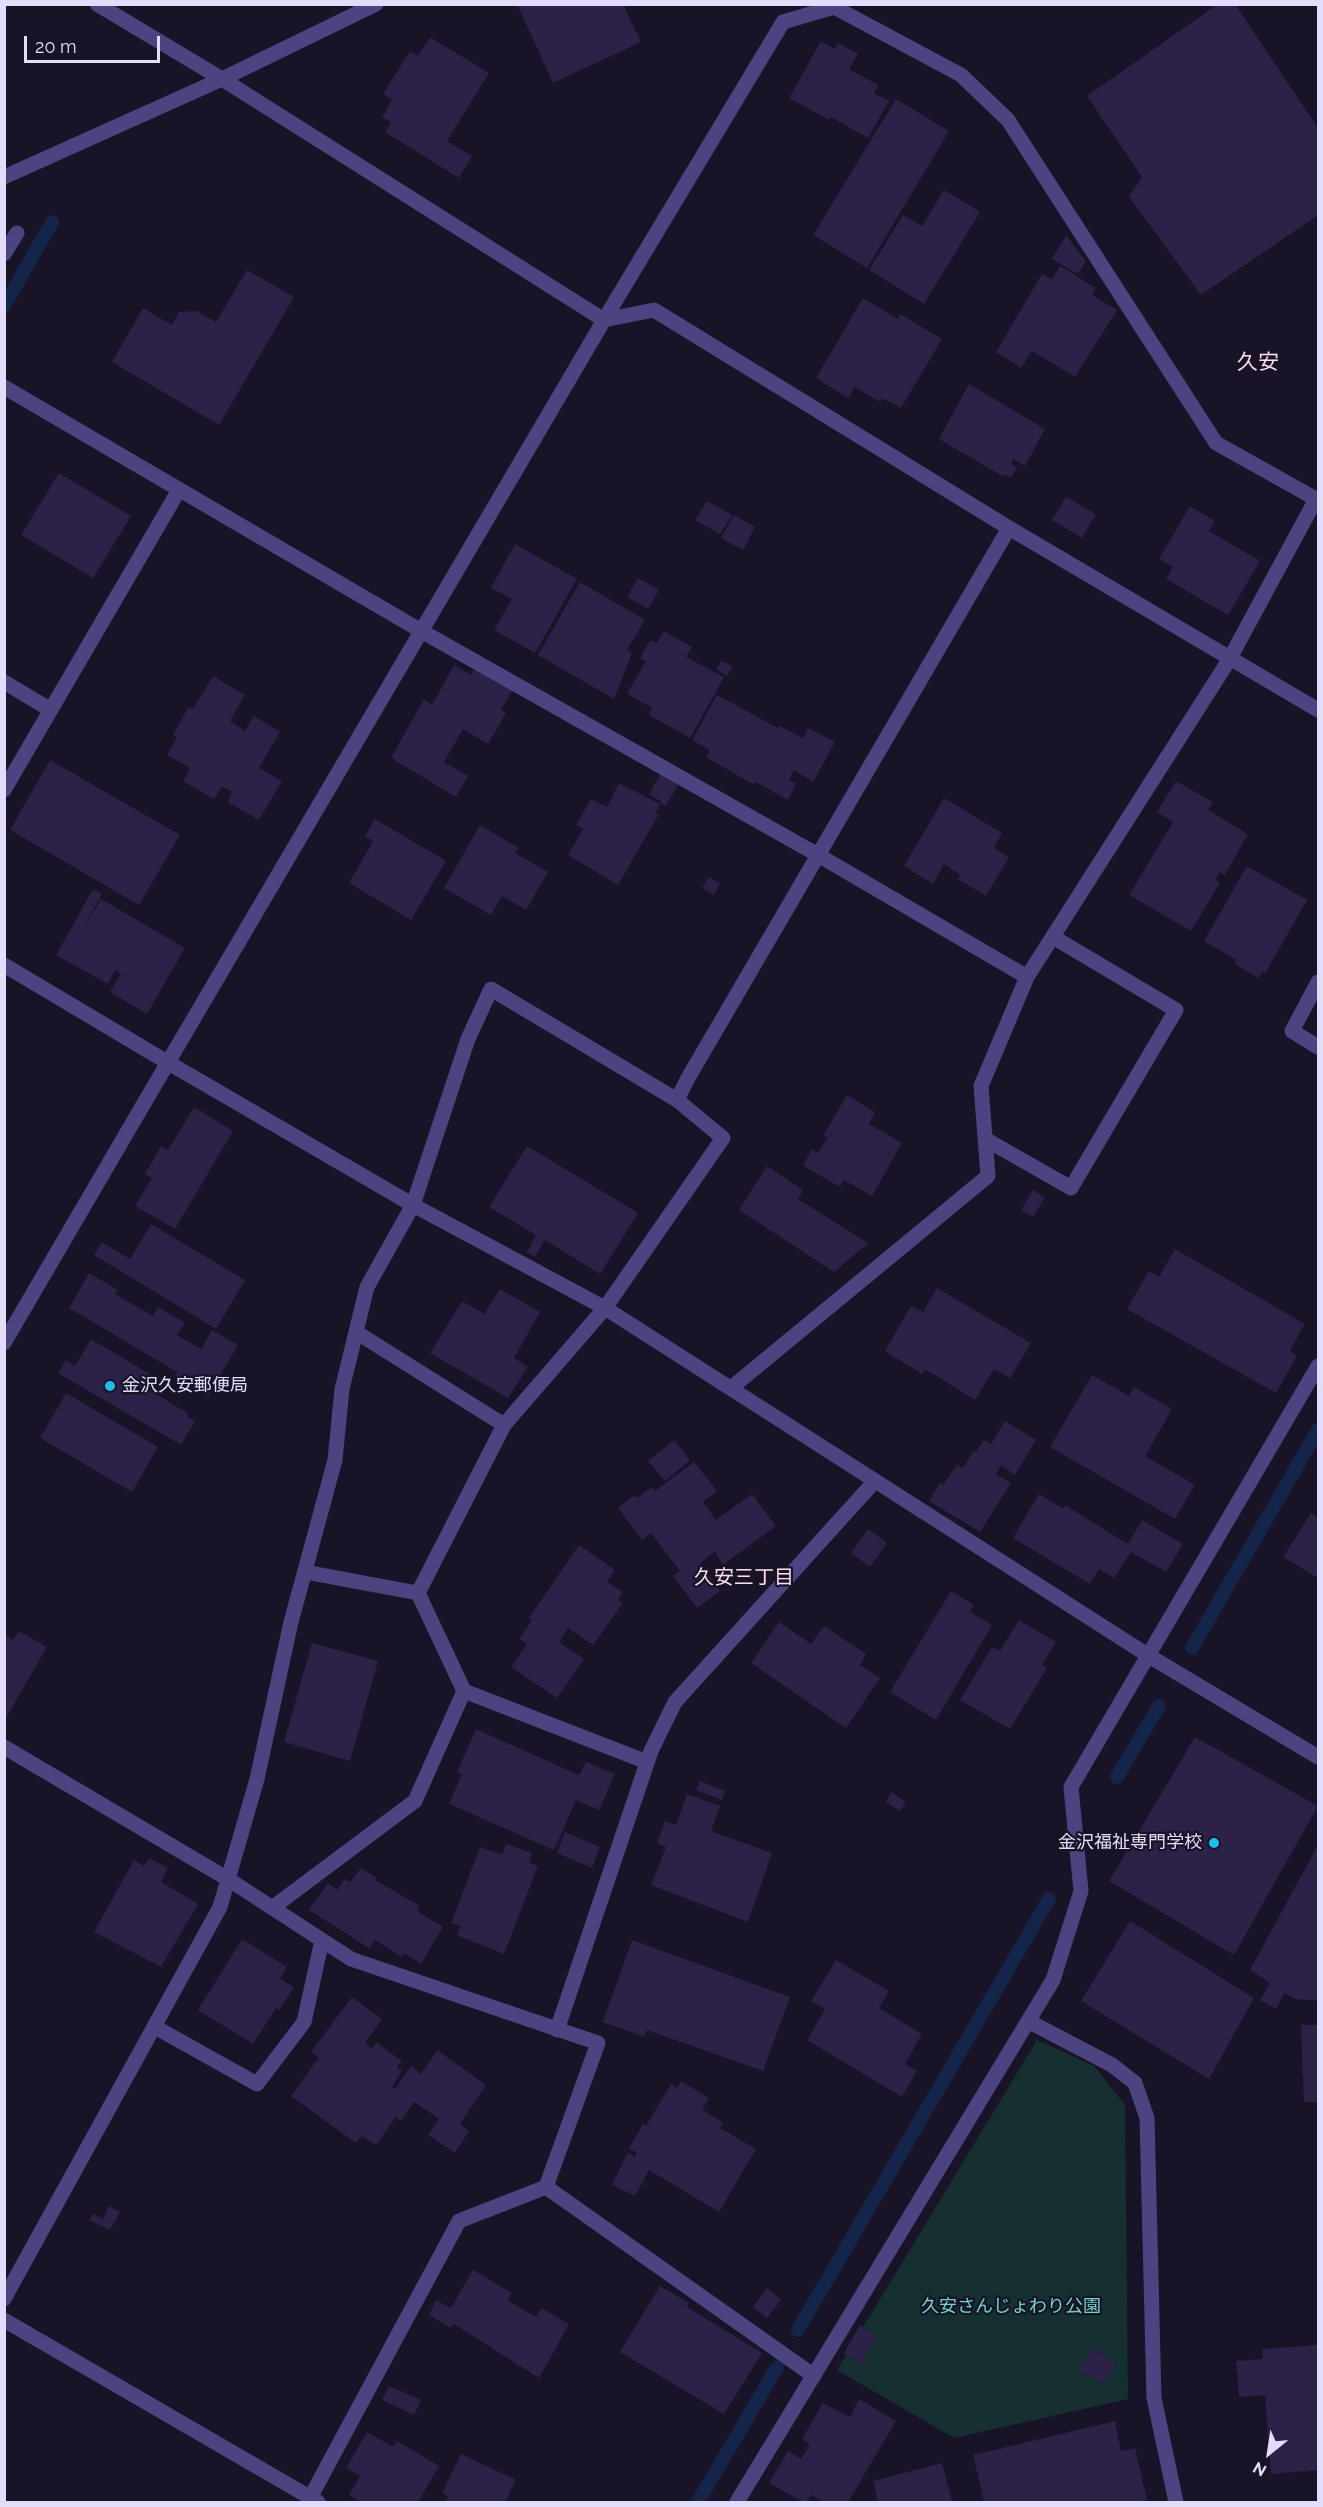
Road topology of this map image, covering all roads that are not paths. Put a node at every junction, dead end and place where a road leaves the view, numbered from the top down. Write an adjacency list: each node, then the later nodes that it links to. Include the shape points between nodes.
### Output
1 (97, 4): 4 (street)
2 (376, 4): 4 (street)
3 (804, 10): 8 (street, via 783,22); 11 (street, via 834,7 961,75 1008,120 1216,443)
4 (222, 79): 5 (street); 8 (street)
5 (4, 177)
6 (17, 233): 7 (street)
7 (4, 254)
8 (604, 320): 12 (street, via 654,310); 13 (street)
9 (4, 387): 10 (street)
10 (179, 490): 13 (street); 16 (street)
11 (1317, 499): 14 (street)
12 (1009, 528): 14 (street); 19 (street)
13 (423, 633): 19 (street); 25 (street)
14 (1229, 660): 17 (street); 20 (street)
15 (4, 682): 16 (street)
16 (51, 710): 18 (street)
17 (1318, 711)
18 (4, 790)
19 (818, 855): 22 (street); 26 (street)
20 (1053, 937): 22 (street); 27 (street, via 1176,1010 1071,1188)
21 (4, 964): 25 (street)
22 (1027, 977): 27 (street, via 981,1086)
23 (1318, 982): 24 (street, via 1292,1031)
24 (1318, 1047)
25 (167, 1062): 28 (street); 31 (street)
26 (677, 1100): 28 (street, via 491,989 468,1039); 29 (street, via 723,1138)
27 (985, 1139): 33 (street, via 988,1176)
28 (413, 1205): 29 (street); 30 (street, via 367,1287)
29 (606, 1308): 33 (street); 34 (street)
30 (356, 1332): 34 (street); 36 (street, via 342,1389 335,1460)
31 (4, 1343)
32 (1318, 1366): 38 (street)
33 (731, 1388): 35 (street)
34 (504, 1425): 37 (street)
35 (875, 1481): 38 (street); 42 (street, via 675,1702)
36 (305, 1572): 37 (street); 43 (street, via 257,1779)
37 (418, 1593): 39 (street)
38 (1149, 1656): 41 (street); 46 (street, via 1071,1786 1081,1891 1053,1980)
39 (464, 1691): 42 (street); 44 (street, via 415,1800)
40 (4, 1747): 43 (street)
41 (1318, 1757)
42 (647, 1762): 48 (street)
43 (228, 1879): 44 (street); 47 (street, via 220,1907)
44 (272, 1908): 45 (street)
45 (322, 1940): 47 (street, via 304,2022 257,2084); 48 (street, via 351,1959)
46 (1028, 2021): 52 (street); 55 (street, via 1112,2066 1135,2083 1147,2118 1154,2398)
47 (155, 2027): 50 (street)
48 (557, 2030): 49 (street, via 598,2043)
49 (546, 2187): 52 (street); 53 (street, via 459,2221)
50 (4, 2300)
51 (4, 2320): 53 (street)
52 (814, 2376): 54 (street)
53 (314, 2500)
54 (737, 2502)
55 (1176, 2502)

